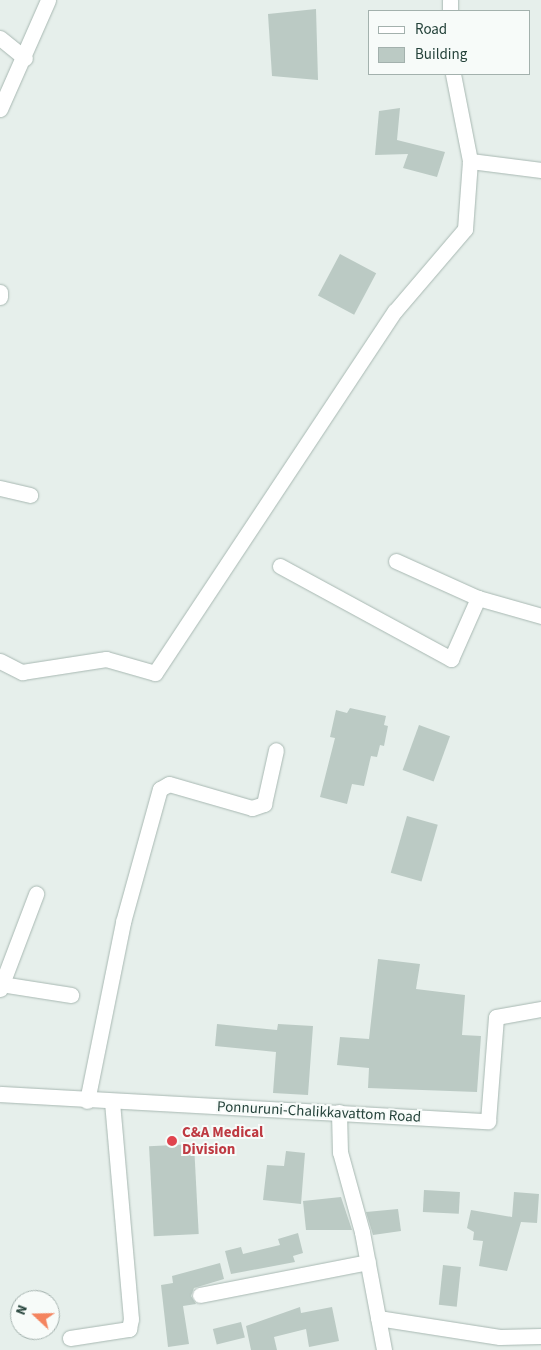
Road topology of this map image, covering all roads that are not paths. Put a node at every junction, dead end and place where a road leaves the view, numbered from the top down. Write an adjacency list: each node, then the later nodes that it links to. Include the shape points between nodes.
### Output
1 (48, 0): 3 (street)
2 (0, 38): 3 (street)
3 (25, 58): 5 (street)
4 (453, 75): 6 (street)
5 (0, 110)
6 (470, 161): 7 (street); 16 (street, via 465,230 395,311 322,427 155,672 106,659 22,672)
7 (541, 170)
8 (0, 292): 9 (street)
9 (0, 297)
10 (0, 488): 11 (street)
11 (30, 495)
12 (396, 561): 14 (street)
13 (280, 566): 14 (street, via 451,659)
14 (478, 598): 15 (street)
15 (541, 616)
16 (0, 662)
17 (276, 750): 23 (street, via 264,804 252,808 168,784 160,789 123,922)
18 (36, 894): 19 (street)
19 (1, 986): 20 (street)
20 (71, 995)
21 (541, 1009): 25 (street, Ponnuruni-Chalikkavattom Road, via 496,1017 488,1121)
22 (0, 1094): 23 (street, Ponnuruni-Chalikkavattom Road)
23 (86, 1101): 24 (street, Ponnuruni-Chalikkavattom Road)
24 (112, 1103): 25 (street, Ponnuruni-Chalikkavattom Road); 30 (street, via 132,1319 129,1329)
25 (339, 1112): 26 (street, via 340,1152)
26 (368, 1262): 27 (street); 28 (street)
27 (200, 1295)
28 (378, 1318): 29 (street, via 500,1337); 31 (street)
29 (541, 1336)
30 (70, 1338)
31 (384, 1350)

